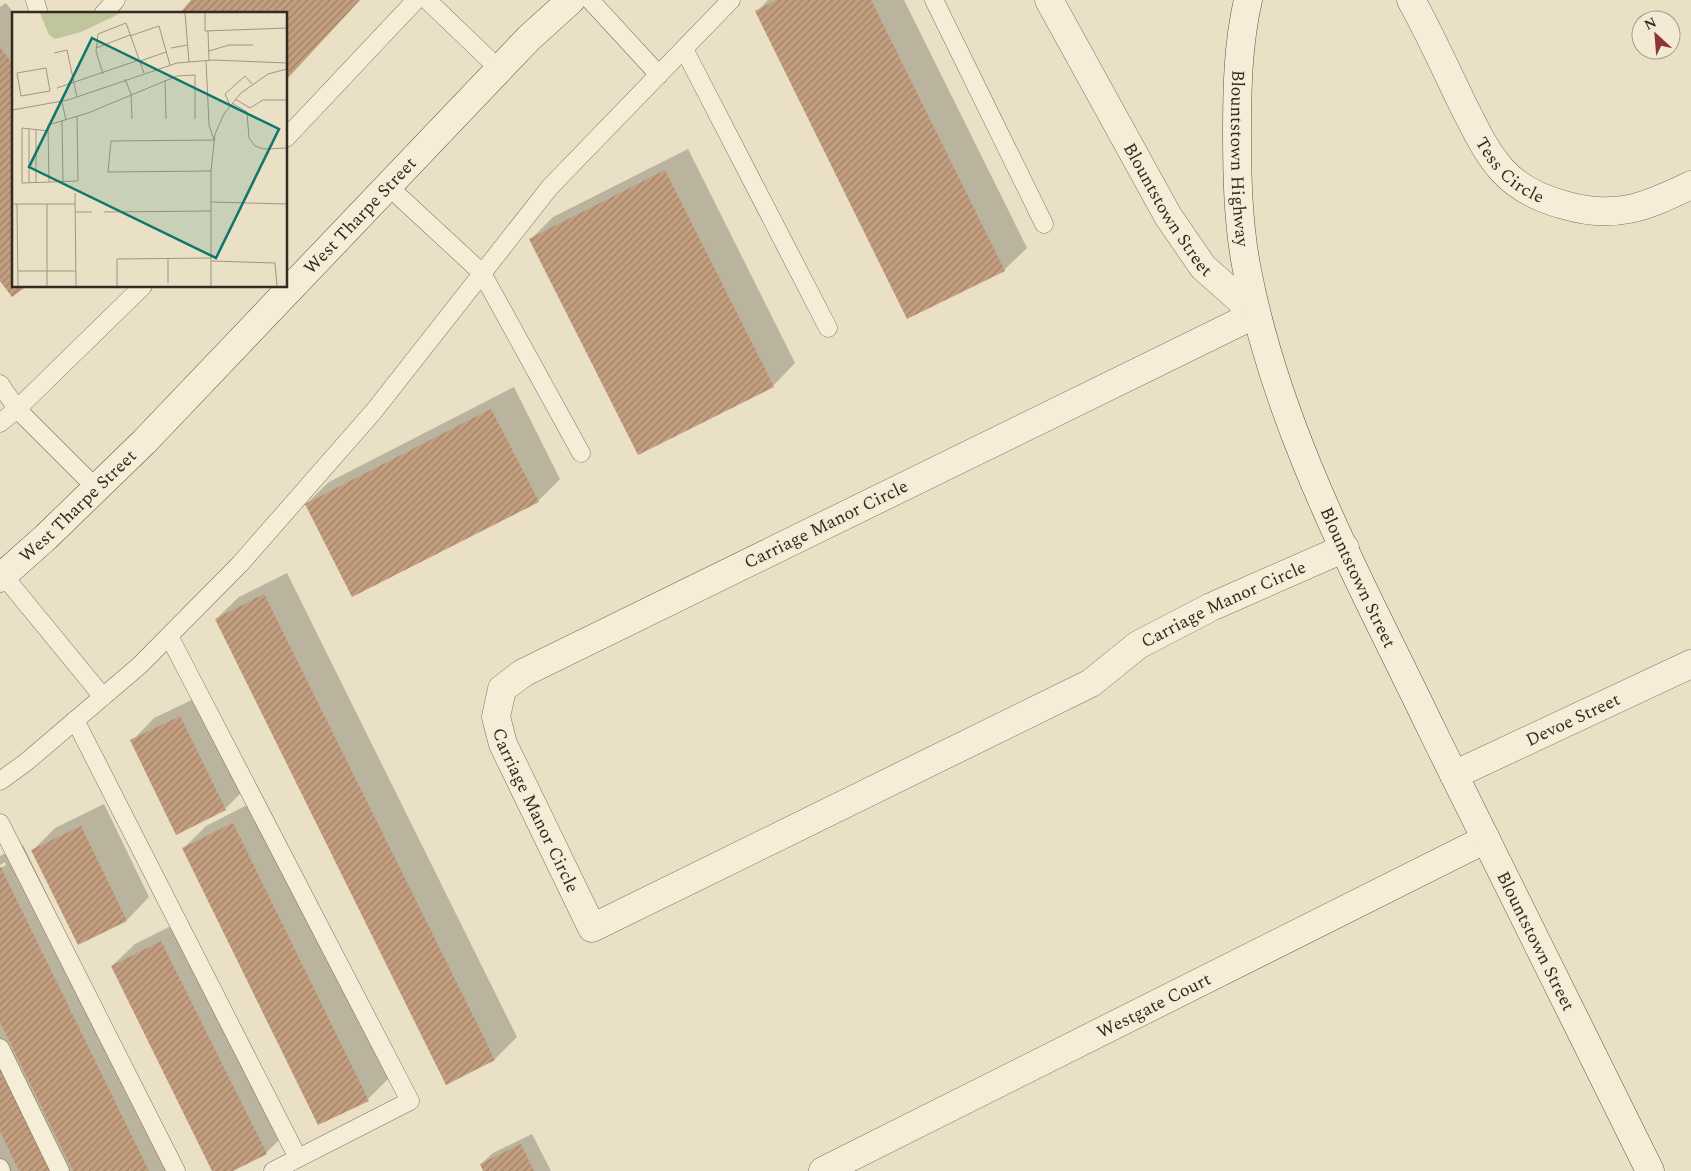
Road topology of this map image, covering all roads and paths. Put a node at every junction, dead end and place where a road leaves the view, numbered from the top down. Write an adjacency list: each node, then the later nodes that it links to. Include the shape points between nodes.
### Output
1 (116, 0): 10 (lane)
2 (570, 0): 12 (street, West Tharpe Street)
3 (590, 0): 13 (lane)
4 (731, 0): 11 (lane)
5 (934, 0): 17 (lane)
6 (1049, 0): 20 (street, Blountstown Street, via 1168,216 1203,267)
7 (1248, 0): 20 (street, Blountstown Highway, via 1237,85 1237,192 1245,262)
8 (1411, 0): 15 (street, Tess Circle, via 1483,144 1518,184 1546,200 1599,211 1634,209)
9 (426, 1): 12 (lane); 14 (lane)
10 (105, 12)
11 (684, 49): 13 (lane); 21 (lane)
12 (500, 69): 16 (street, West Tharpe Street)
13 (659, 75): 18 (lane, via 550,187)
14 (288, 136)
15 (1691, 185)
16 (388, 186): 18 (lane); 26 (street, West Tharpe Street, via 144,442)
17 (1044, 224)
18 (482, 274): 25 (lane); 29 (lane, via 374,412 240,564)
19 (141, 288): 23 (lane)
20 (1256, 314): 27 (street, Blountstown Street, via 1272,371 1302,450); 27 (street, Carriage Manor Circle, via 523,673 502,689 496,717 503,744 592,928 1090,683 1138,645 1211,607)
21 (828, 328)
22 (0, 384): 23 (lane)
23 (17, 409): 24 (lane); 26 (lane)
24 (0, 423)
25 (581, 453)
26 (96, 488): 28 (street, West Tharpe Street)
27 (1345, 548): 33 (street, Blountstown Street)
28 (1, 576): 31 (lane)
29 (169, 636): 31 (lane); 38 (lane, via 410,1101)
30 (1691, 664): 33 (street, Devoe Street)
31 (103, 696): 32 (lane)
32 (76, 720): 34 (lane); 38 (lane)
33 (1454, 775): 36 (street, Blountstown Street)
34 (0, 781)
35 (2, 832): 40 (lane)
36 (1486, 839): 42 (street, Westgate Court); 43 (street, Blountstown Street)
37 (0, 1048): 39 (lane)
38 (298, 1158): 41 (lane)
39 (60, 1171)
40 (176, 1171)
41 (273, 1171)
42 (823, 1171)
43 (1650, 1171)

